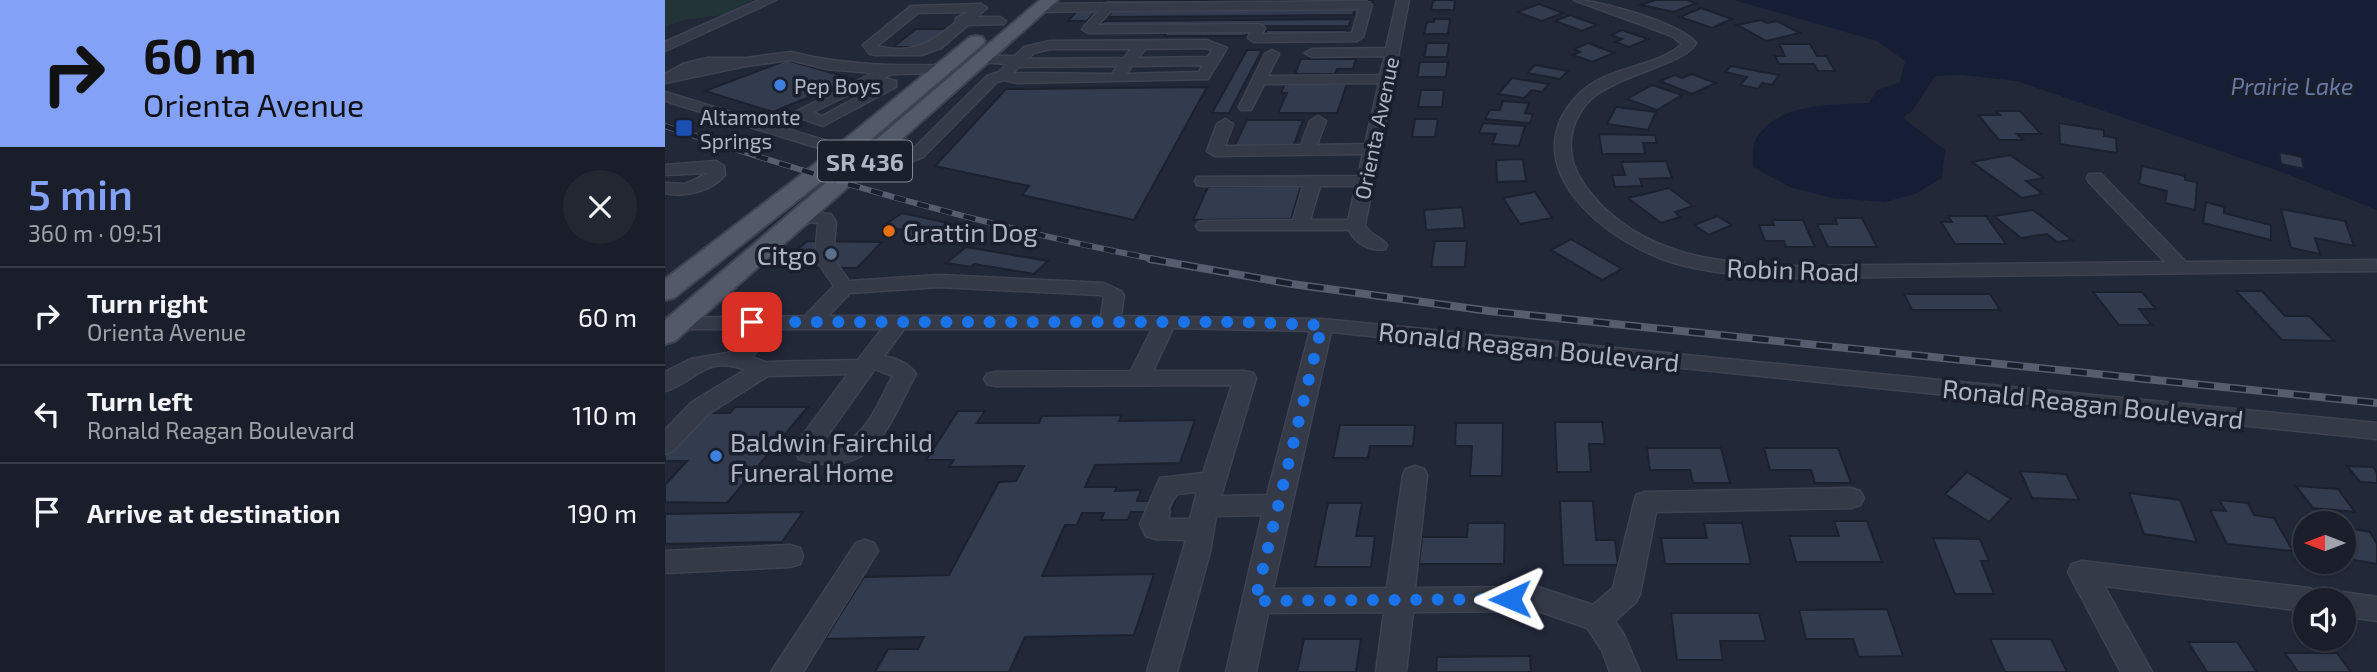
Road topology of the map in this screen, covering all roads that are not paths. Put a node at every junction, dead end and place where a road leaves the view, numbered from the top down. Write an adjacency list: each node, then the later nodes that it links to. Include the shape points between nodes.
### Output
1 (770, 0): 12 (street)
2 (1403, 0): 15 (street, Orienta Avenue)
3 (1580, 0): 48 (street, Robin Road, via 1677,33 1689,43 1677,54 1636,67 1584,97 1567,117 1560,142 1563,165 1581,195 1610,223 1642,244 1676,258 1755,271)
4 (1040, 3): 5 (street); 8 (main road, SR 436); 13 (main road, SR 436)
5 (1108, 7): 6 (street); 10 (street, via 1366,5)
6 (1098, 19): 10 (street); 10 (street, via 1089,29)
7 (965, 21): 8 (street); 9 (street); 9 (street, via 981,8 915,9); 9 (street, via 922,51 875,51 870,45)
8 (1000, 21): 13 (main road, SR 436)
9 (899, 22)
10 (1361, 22)
11 (1141, 44): 17 (street, via 1219,46); 18 (street, via 1050,45 1029,50); 19 (street)
12 (665, 47)
13 (980, 50): 18 (street); 23 (main road, SR 436)
14 (1312, 52): 15 (street)
15 (1392, 52): 25 (street, Orienta Avenue)
16 (1272, 54): 27 (street)
17 (1213, 61): 19 (street); 24 (street, via 1203,76)
18 (1017, 62): 19 (street); 21 (street)
19 (1128, 62): 24 (street)
20 (890, 71): 22 (street, via 826,65 791,56); 23 (street); 26 (street)
21 (1004, 75): 24 (street, via 1017,79); 37 (street, via 992,79 917,154 904,159)
22 (668, 78)
23 (949, 78): 36 (main road, SR 436); 37 (main road, SR 436)
24 (1117, 78)
25 (1386, 79): 27 (street); 34 (street, Orienta Avenue)
26 (871, 80): 30 (street, via 891,84); 30 (street, via 800,113)
27 (1260, 80): 29 (street)
28 (665, 96): 33 (street)
29 (1246, 107)
30 (823, 121): 33 (street)
31 (1318, 121): 35 (street)
32 (1226, 124): 35 (street, via 1215,151)
33 (783, 132): 36 (street)
34 (1371, 149): 35 (street); 41 (street, Orienta Avenue)
35 (1307, 150)
36 (844, 151): 50 (main road, SR 436)
37 (868, 159): 42 (main road, SR 436)
38 (2095, 178): 48 (street)
39 (1203, 181): 40 (street)
40 (1313, 181): 41 (street); 43 (street)
41 (1364, 181): 44 (street, Orienta Avenue)
42 (800, 217): 49 (street, via 825,218 824,258); 57 (main road, SR 436)
43 (1300, 225): 44 (street); 45 (street)
44 (1356, 225): 46 (street, Orienta Avenue, via 1361,236)
45 (1205, 226)
46 (1378, 245)
47 (2376, 267): 48 (street, Robin Road)
48 (2182, 269)
49 (844, 287): 53 (street); 55 (street, via 939,281 1104,289 1114,295)
50 (665, 292)
51 (773, 322): 53 (street, Ronald Reagan Boulevard); 57 (street, Ronald Reagan Boulevard); 58 (street)
52 (1165, 322): 55 (street, Ronald Reagan Boulevard); 56 (street, Ronald Reagan Boulevard); 60 (street)
53 (810, 323): 54 (street, Ronald Reagan Boulevard)
54 (898, 323): 55 (street, Ronald Reagan Boulevard); 59 (street, via 865,364)
55 (1110, 323)
56 (1322, 325): 63 (street, Ronald Reagan Boulevard); 67 (street)
57 (668, 326)
58 (737, 359): 59 (street); 62 (street, via 691,367)
59 (762, 369): 64 (street, via 700,408)
60 (1139, 378): 61 (street); 68 (street, via 1245,378)
61 (995, 379)
62 (665, 384)
63 (2377, 431)
64 (665, 445)
65 (1415, 475): 74 (street)
66 (1851, 498): 77 (street, via 1645,502 1626,594)
67 (1277, 505): 68 (street); 73 (street)
68 (1206, 506): 68 (street, via 1155,529 1153,524 1170,485); 79 (street)
69 (865, 551): 78 (street)
70 (790, 556): 71 (street)
71 (665, 562)
72 (2293, 598): 83 (street, via 2082,572)
73 (1255, 601): 74 (street); 80 (street)
74 (1399, 601): 77 (street, via 1538,599); 81 (street)
75 (2356, 606): 76 (street)
76 (2377, 609)
77 (1597, 619): 82 (street)
78 (786, 672)
79 (1162, 672)
80 (1241, 672)
81 (1391, 672)
82 (1625, 672)
83 (2137, 672)

